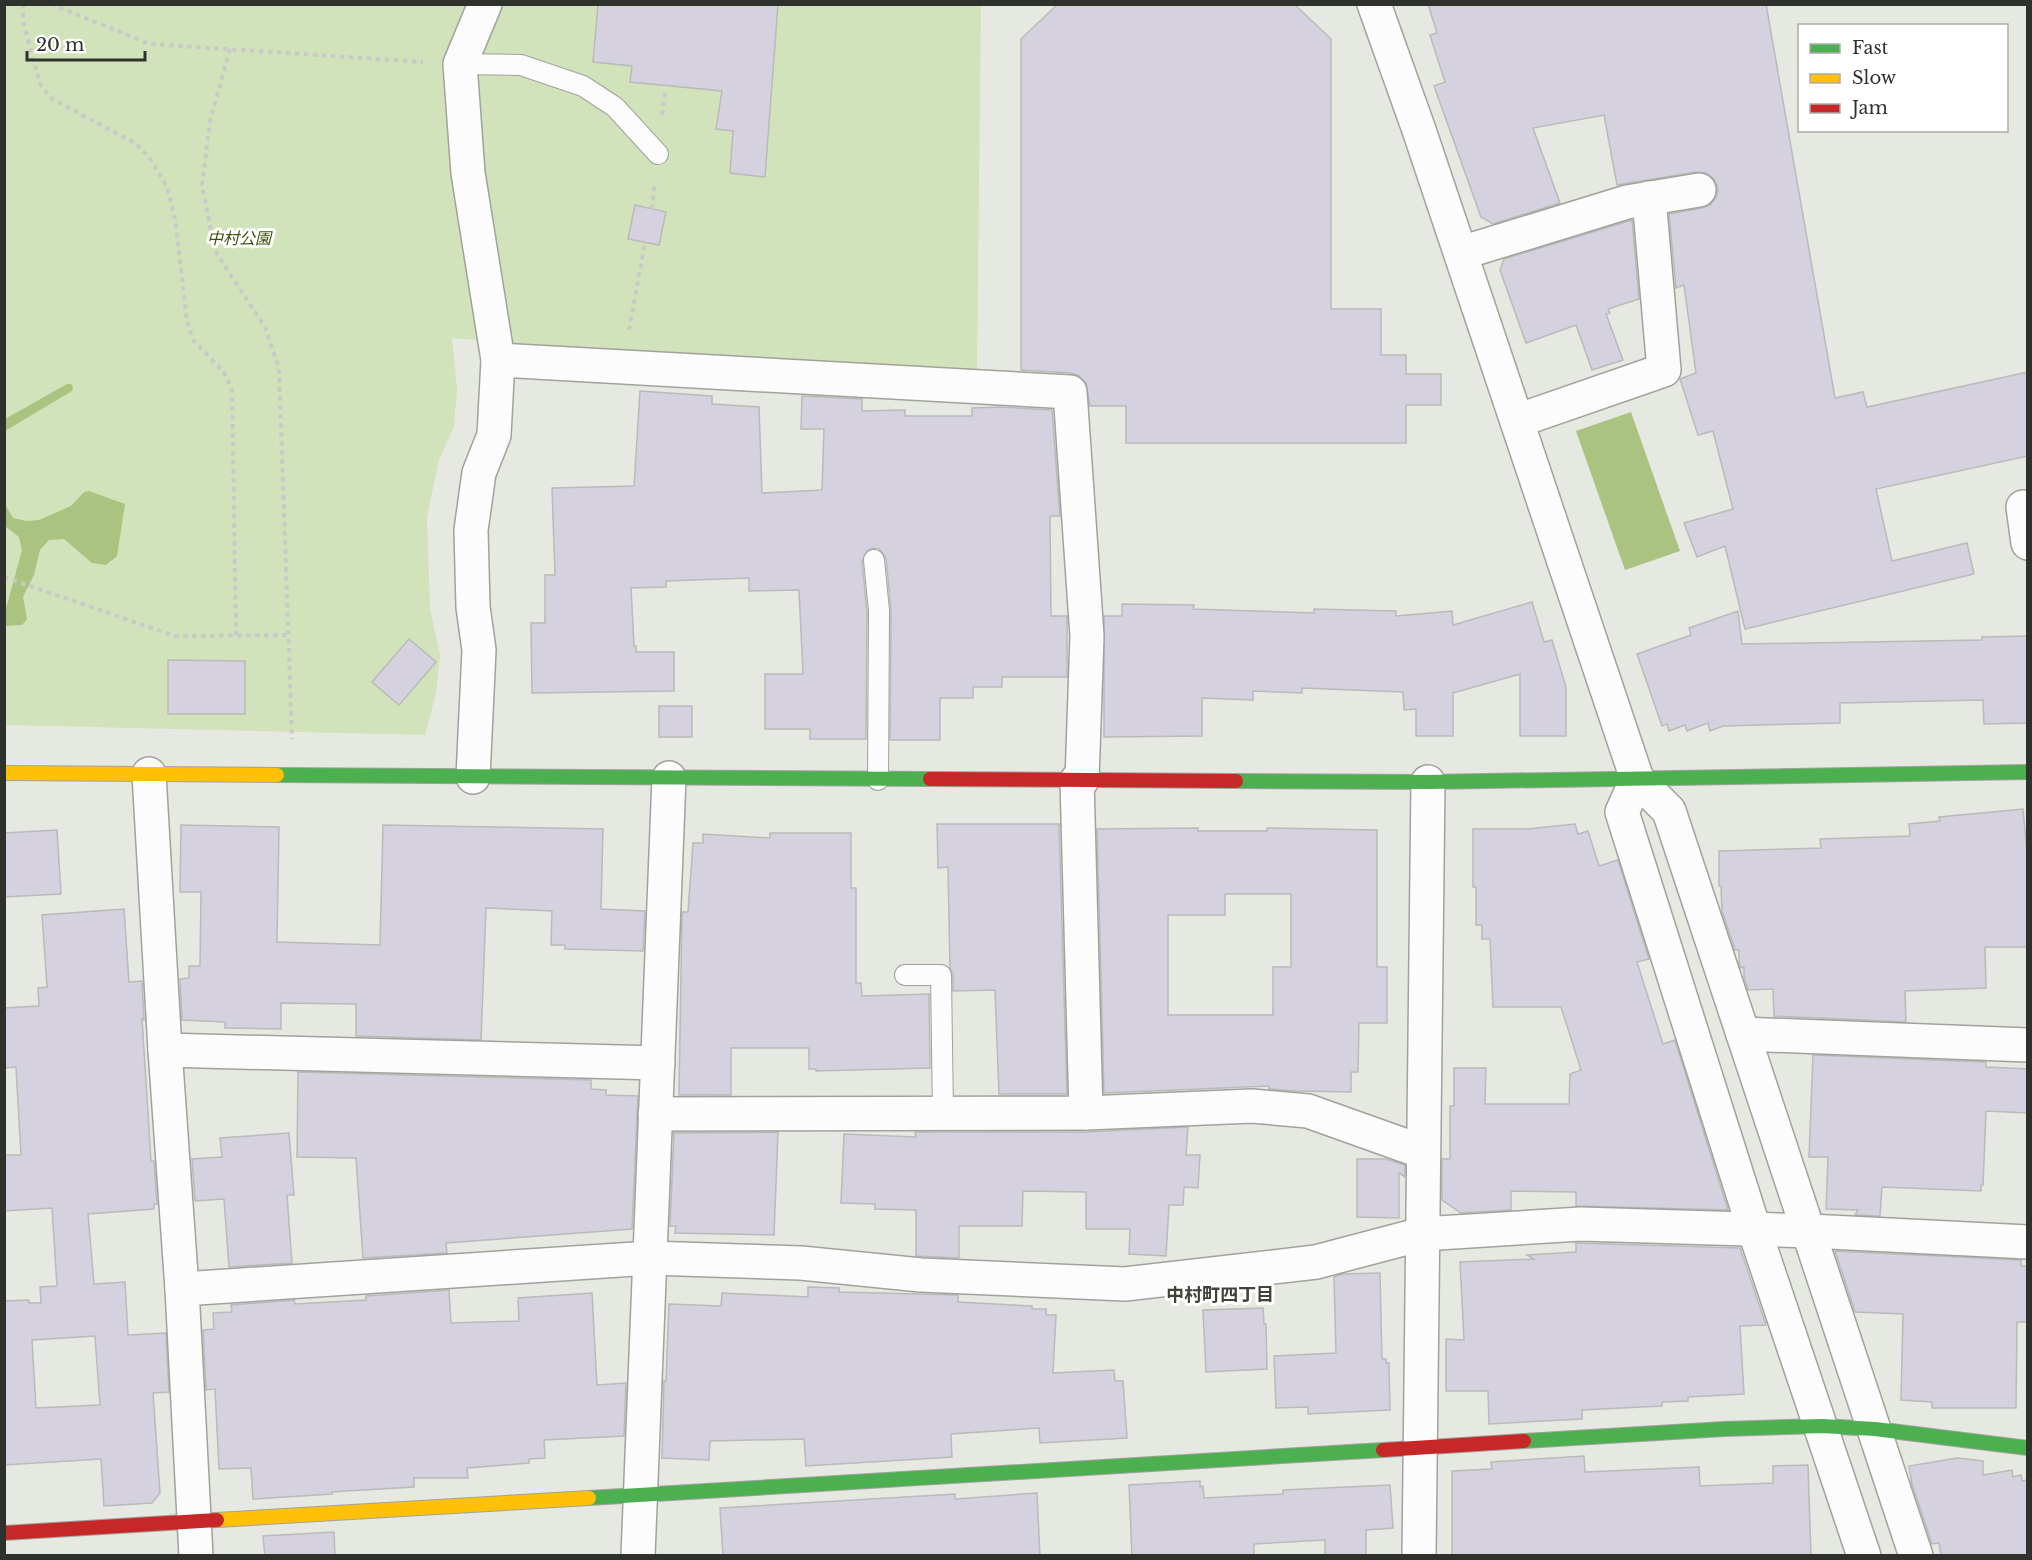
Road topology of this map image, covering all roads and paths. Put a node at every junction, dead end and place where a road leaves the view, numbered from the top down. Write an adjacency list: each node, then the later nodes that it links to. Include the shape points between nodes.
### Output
1 (23, 4): 19 (path, via 23,21 40,84 52,99 135,143 167,187 176,218 187,321 193,340 223,371 232,389)
2 (51, 4): 5 (path, via 150,44)
3 (485, 4): 6 (street)
4 (1374, 4): 11 (street)
5 (230, 49): 6 (path); 20 (path, via 210,121 202,184 215,251 265,327 279,368)
6 (460, 64): 7 (lane, via 521,65 583,86 615,107); 12 (street, via 468,173)
7 (658, 154)
8 (1699, 190): 9 (street)
9 (1649, 198): 11 (street); 14 (street, via 1664,370)
10 (645, 242): 13 (path)
11 (1461, 253): 14 (street)
12 (498, 360): 13 (street); 25 (street, via 494,435 479,473 471,530 473,607 479,650)
13 (622, 368): 29 (street, via 1070,392 1087,636)
14 (1517, 421): 27 (street)
15 (2023, 507): 16 (street)
16 (2028, 543)
17 (874, 560): 28 (lane, via 879,611)
18 (4, 578): 19 (path, via 176,636)
19 (236, 635): 20 (path)
20 (288, 635): 21 (path)
21 (292, 740)
22 (2028, 772): 27 (street)
23 (4, 773): 24 (street)
24 (148, 774): 25 (street); 34 (street)
25 (473, 777): 26 (street)
26 (669, 778): 28 (street); 35 (street)
27 (1637, 779): 30 (street); 32 (street, via 1669,811); 40 (street, via 1622,812)
28 (878, 780): 29 (street)
29 (1080, 780): 30 (street); 36 (street)
30 (1428, 782): 39 (street)
31 (905, 975): 38 (lane, via 941,975)
32 (1743, 1034): 33 (street); 41 (street)
33 (2028, 1044)
34 (165, 1050): 35 (street); 45 (street)
35 (658, 1063): 37 (street)
36 (1086, 1113): 38 (street); 39 (street, via 1252,1106 1308,1111)
37 (656, 1114): 38 (street); 44 (street)
38 (943, 1114)
39 (1423, 1152): 42 (street)
40 (1754, 1229): 41 (street); 42 (street, via 1581,1224); 46 (street)
41 (1810, 1231): 43 (street); 47 (street)
42 (1422, 1234): 44 (street, via 1316,1262 1125,1284 921,1275 801,1263); 48 (street)
43 (2028, 1242)
44 (650, 1258): 45 (street); 50 (street)
45 (182, 1289): 51 (street)
46 (1822, 1426): 47 (street); 48 (street); 56 (street)
47 (1875, 1429): 49 (street); 57 (street)
48 (1421, 1448): 50 (street); 55 (street)
49 (2028, 1448)
50 (642, 1495): 51 (street); 54 (street)
51 (194, 1521): 52 (street); 53 (street)
52 (4, 1533)
53 (196, 1556)
54 (638, 1556)
55 (1419, 1556)
56 (1864, 1556)
57 (1917, 1556)

